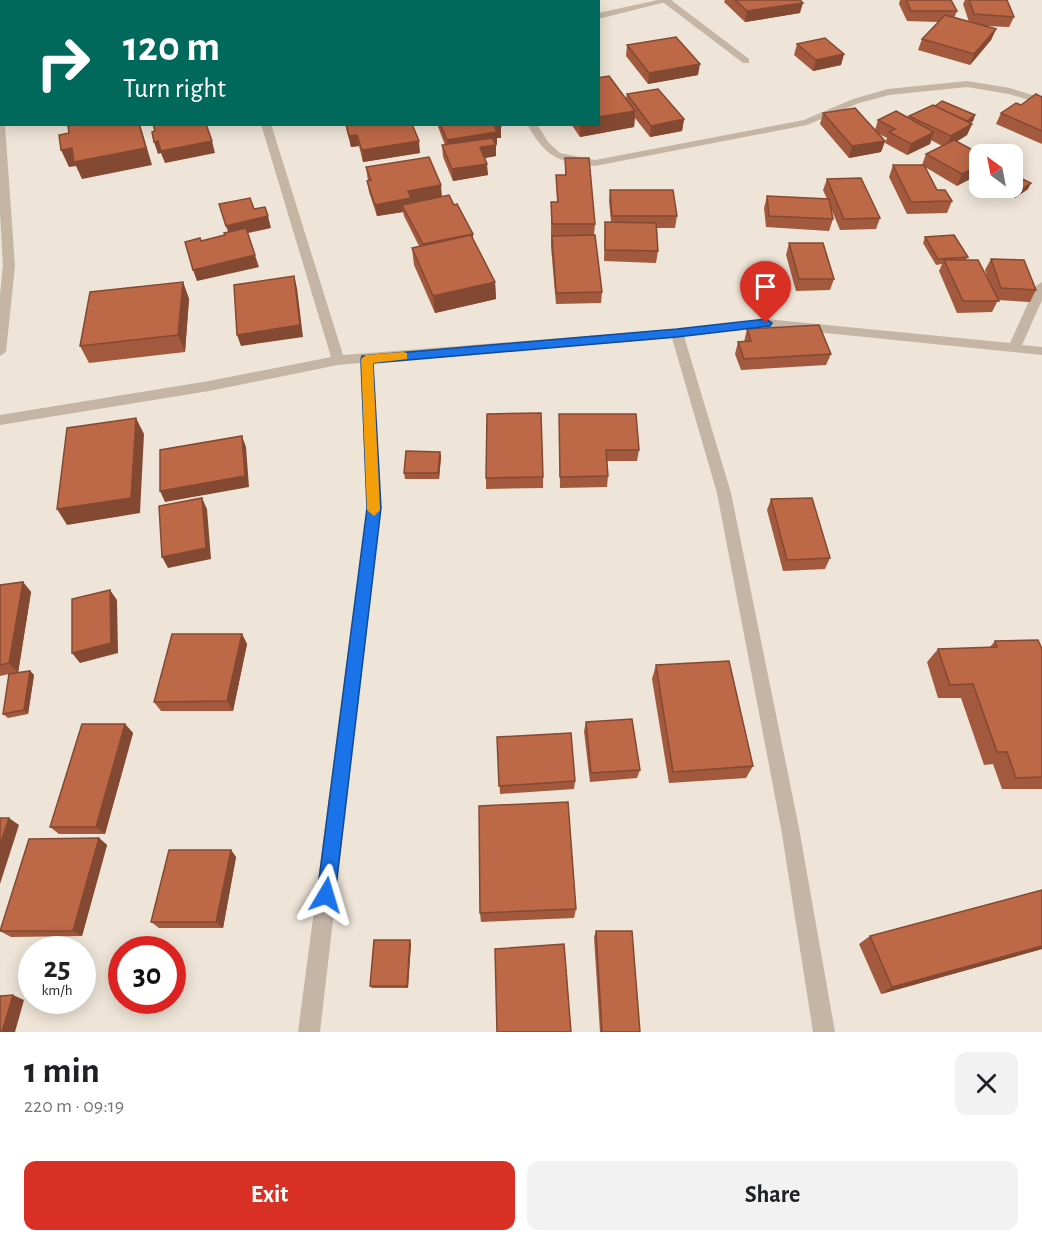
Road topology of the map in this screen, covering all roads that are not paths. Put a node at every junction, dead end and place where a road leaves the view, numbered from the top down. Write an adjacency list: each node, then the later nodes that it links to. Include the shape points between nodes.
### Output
1 (669, 0): 2 (street); 3 (street)
2 (600, 16)
3 (746, 61)
4 (1042, 101): 7 (street, via 967,84 888,92 807,122 595,163 552,154)
5 (0, 126): 12 (street, via 9,266)
6 (267, 126): 14 (street)
7 (533, 126)
8 (1042, 286): 10 (street)
9 (677, 333): 10 (street, via 766,323); 13 (street); 17 (street, via 724,493 790,828)
10 (1014, 348): 11 (street)
11 (1042, 351)
12 (0, 352)
13 (366, 359): 14 (street); 16 (street, via 374,508)
14 (338, 360): 15 (street, via 209,386)
15 (0, 420)
16 (309, 1032)
17 (824, 1032)

